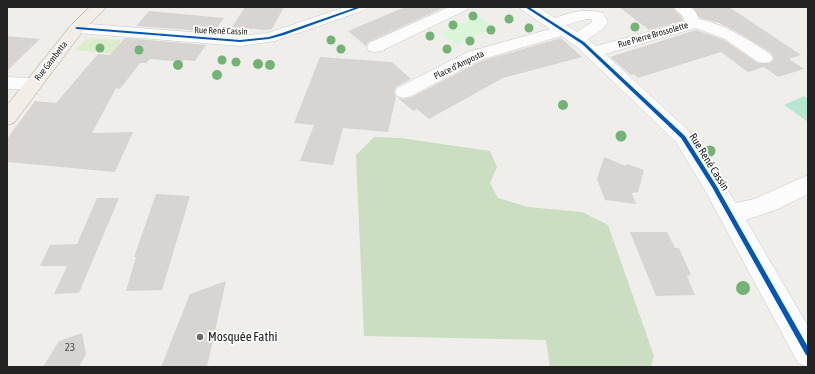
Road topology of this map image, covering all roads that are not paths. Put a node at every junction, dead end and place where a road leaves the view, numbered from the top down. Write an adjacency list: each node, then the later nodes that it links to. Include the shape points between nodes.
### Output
1 (99, 7): 7 (main road, Rue Gambetta)
2 (360, 7): 7 (street, Rue René Cassin, via 269,38 240,41)
3 (461, 7): 9 (street)
4 (527, 7): 8 (street, Rue René Cassin)
5 (681, 7): 6 (street, Rue Pierre Brossolette, via 689,12)
6 (693, 23): 10 (street, Rue Pierre Brossolette); 11 (street, via 722,31)
7 (77, 28): 13 (main road, Rue Gambetta)
8 (565, 31): 10 (street, Rue René Cassin); 14 (street, Place d'Amposta, via 474,56)
9 (375, 47)
10 (593, 52): 17 (street, Rue René Cassin, via 683,137)
11 (764, 58)
12 (7, 83): 13 (street)
13 (33, 84): 15 (main road, Rue Gambetta)
14 (404, 92)
15 (7, 118)
16 (808, 184): 17 (street, via 763,206)
17 (729, 214): 18 (street, Rue René Cassin)
18 (808, 353)

